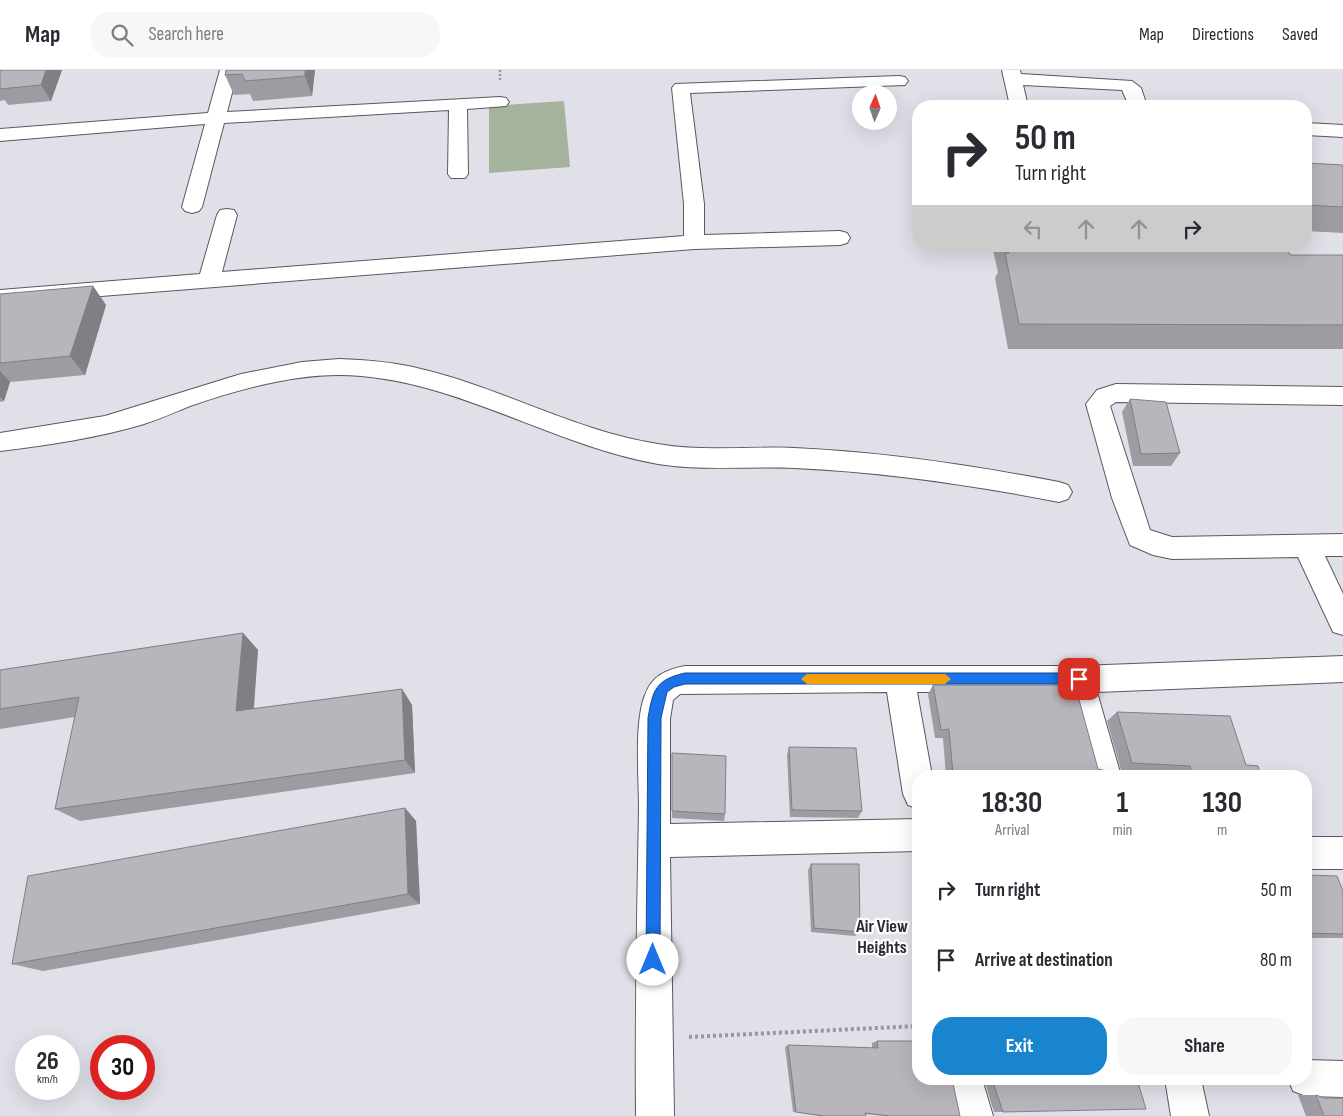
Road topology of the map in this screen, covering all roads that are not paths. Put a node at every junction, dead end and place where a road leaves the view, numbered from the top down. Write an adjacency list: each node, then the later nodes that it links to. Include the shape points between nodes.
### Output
1 (229, 70): 9 (street)
2 (1011, 74): 5 (street); 6 (street, via 1118,83 1132,88)
3 (678, 79): 4 (street); 17 (street, via 694,204)
4 (899, 81)
5 (1018, 100)
6 (1136, 100)
7 (500, 102): 8 (street)
8 (458, 105): 9 (street); 13 (street)
9 (215, 118): 12 (street); 14 (street)
10 (1312, 129): 11 (street)
11 (1343, 131)
12 (0, 135)
13 (458, 174)
14 (192, 207)
15 (227, 215): 18 (street)
16 (840, 238): 17 (street)
17 (694, 242): 18 (street)
18 (209, 280): 19 (street)
19 (0, 297)
20 (1343, 396): 23 (street, via 1116,393 1105,396 1098,404 1139,537 1172,548)
21 (0, 442): 22 (street, via 102,426 224,388 294,373 361,367 439,381 596,439 660,454 898,466 988,478)
22 (1059, 492)
23 (1306, 545): 24 (street); 25 (street)
24 (1343, 545)
25 (1343, 623)
26 (1343, 669): 28 (street)
27 (900, 679): 28 (street); 29 (street); 32 (street, via 685,679 662,688 655,718)
28 (1079, 679): 30 (street)
29 (915, 770)
30 (1104, 770)
31 (912, 835): 32 (street)
32 (653, 841): 39 (street)
33 (1312, 853): 34 (street)
34 (1343, 853)
35 (1312, 1078): 36 (street)
36 (1343, 1079)
37 (965, 1085): 40 (street)
38 (1184, 1085): 41 (street)
39 (655, 1116)
40 (974, 1116)
41 (1190, 1116)

